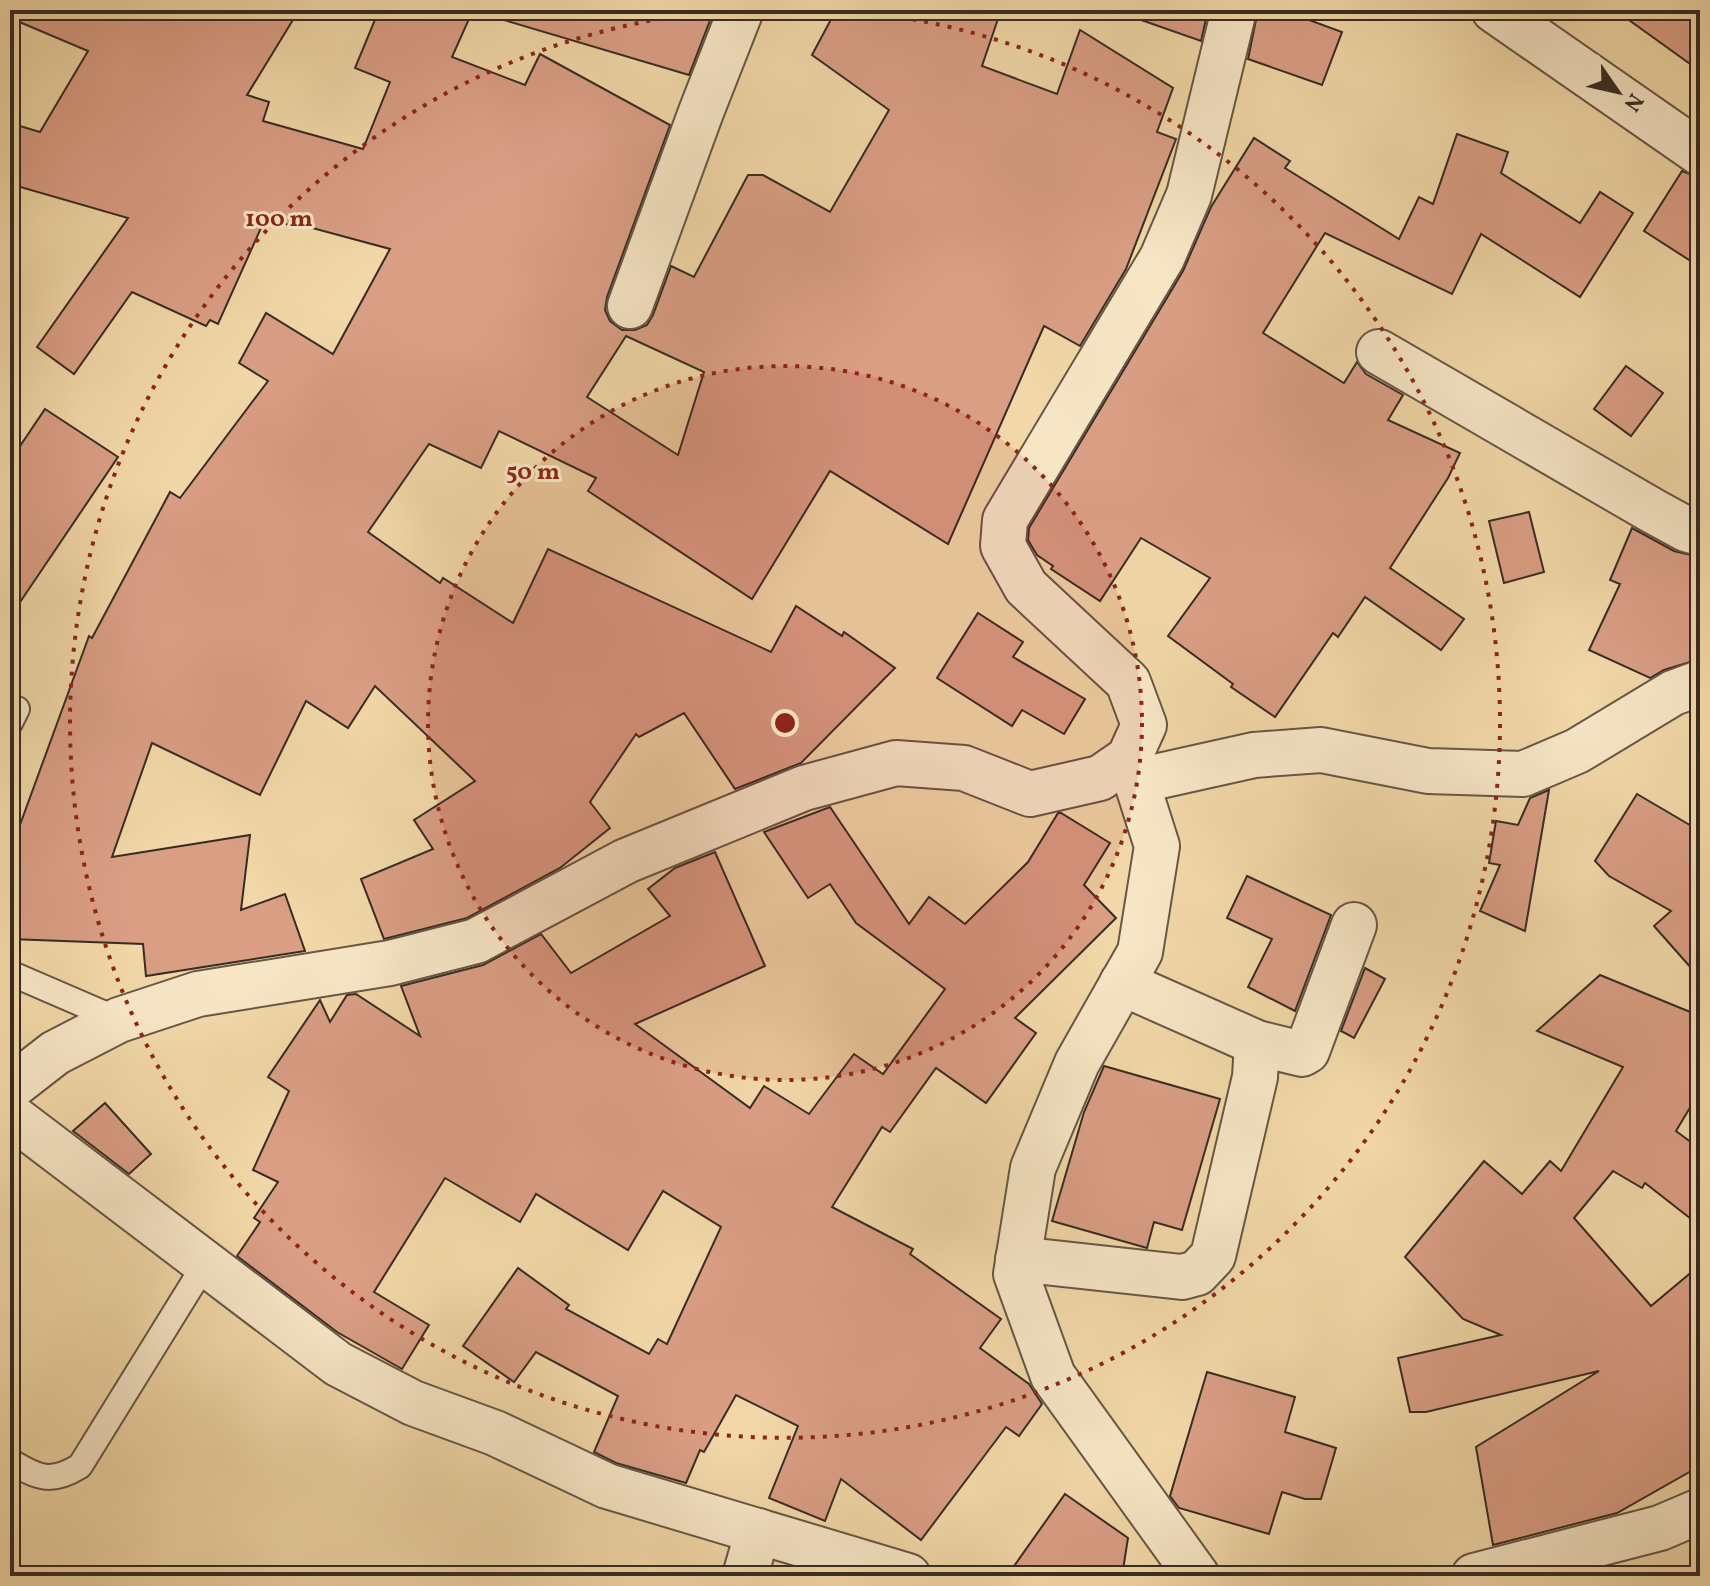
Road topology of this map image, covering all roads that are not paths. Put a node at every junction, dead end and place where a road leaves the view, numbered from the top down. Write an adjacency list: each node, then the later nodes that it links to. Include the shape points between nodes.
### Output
1 (741, 10): 5 (street)
2 (1234, 10): 9 (street, via 1189,195 1162,258 1005,520 1003,546 1026,587 1128,682 1144,725)
3 (1494, 10): 4 (street)
4 (1700, 153)
5 (630, 306)
6 (1379, 352): 7 (street)
7 (1700, 533)
8 (1700, 683): 9 (street, via 1673,693 1577,751 1523,774 1428,771 1321,750)
9 (1133, 770): 12 (street, via 1157,846 1140,952); 13 (street, via 1030,794 964,768 896,763 804,788 626,861 476,941 390,963 198,994)
10 (1354, 925): 14 (street, via 1307,1051)
11 (10, 973): 13 (lane)
12 (1122, 983): 14 (street); 17 (street, via 1077,1063 1033,1168)
13 (119, 1020): 15 (street, via 55,1053)
14 (1257, 1043): 17 (street, via 1255,1077 1207,1265 1182,1277)
15 (10, 1088)
16 (10, 1115): 18 (street)
17 (1018, 1259): 24 (street, via 1016,1274 1053,1376)
18 (205, 1264): 19 (lane, via 80,1466 63,1476 37,1477); 21 (street, via 338,1364 413,1403 495,1433 607,1486)
19 (10, 1461)
20 (1700, 1511): 25 (street, via 1660,1528)
21 (758, 1531): 22 (street); 23 (street)
22 (745, 1576)
23 (908, 1576)
24 (1197, 1576)
25 (1474, 1576)

